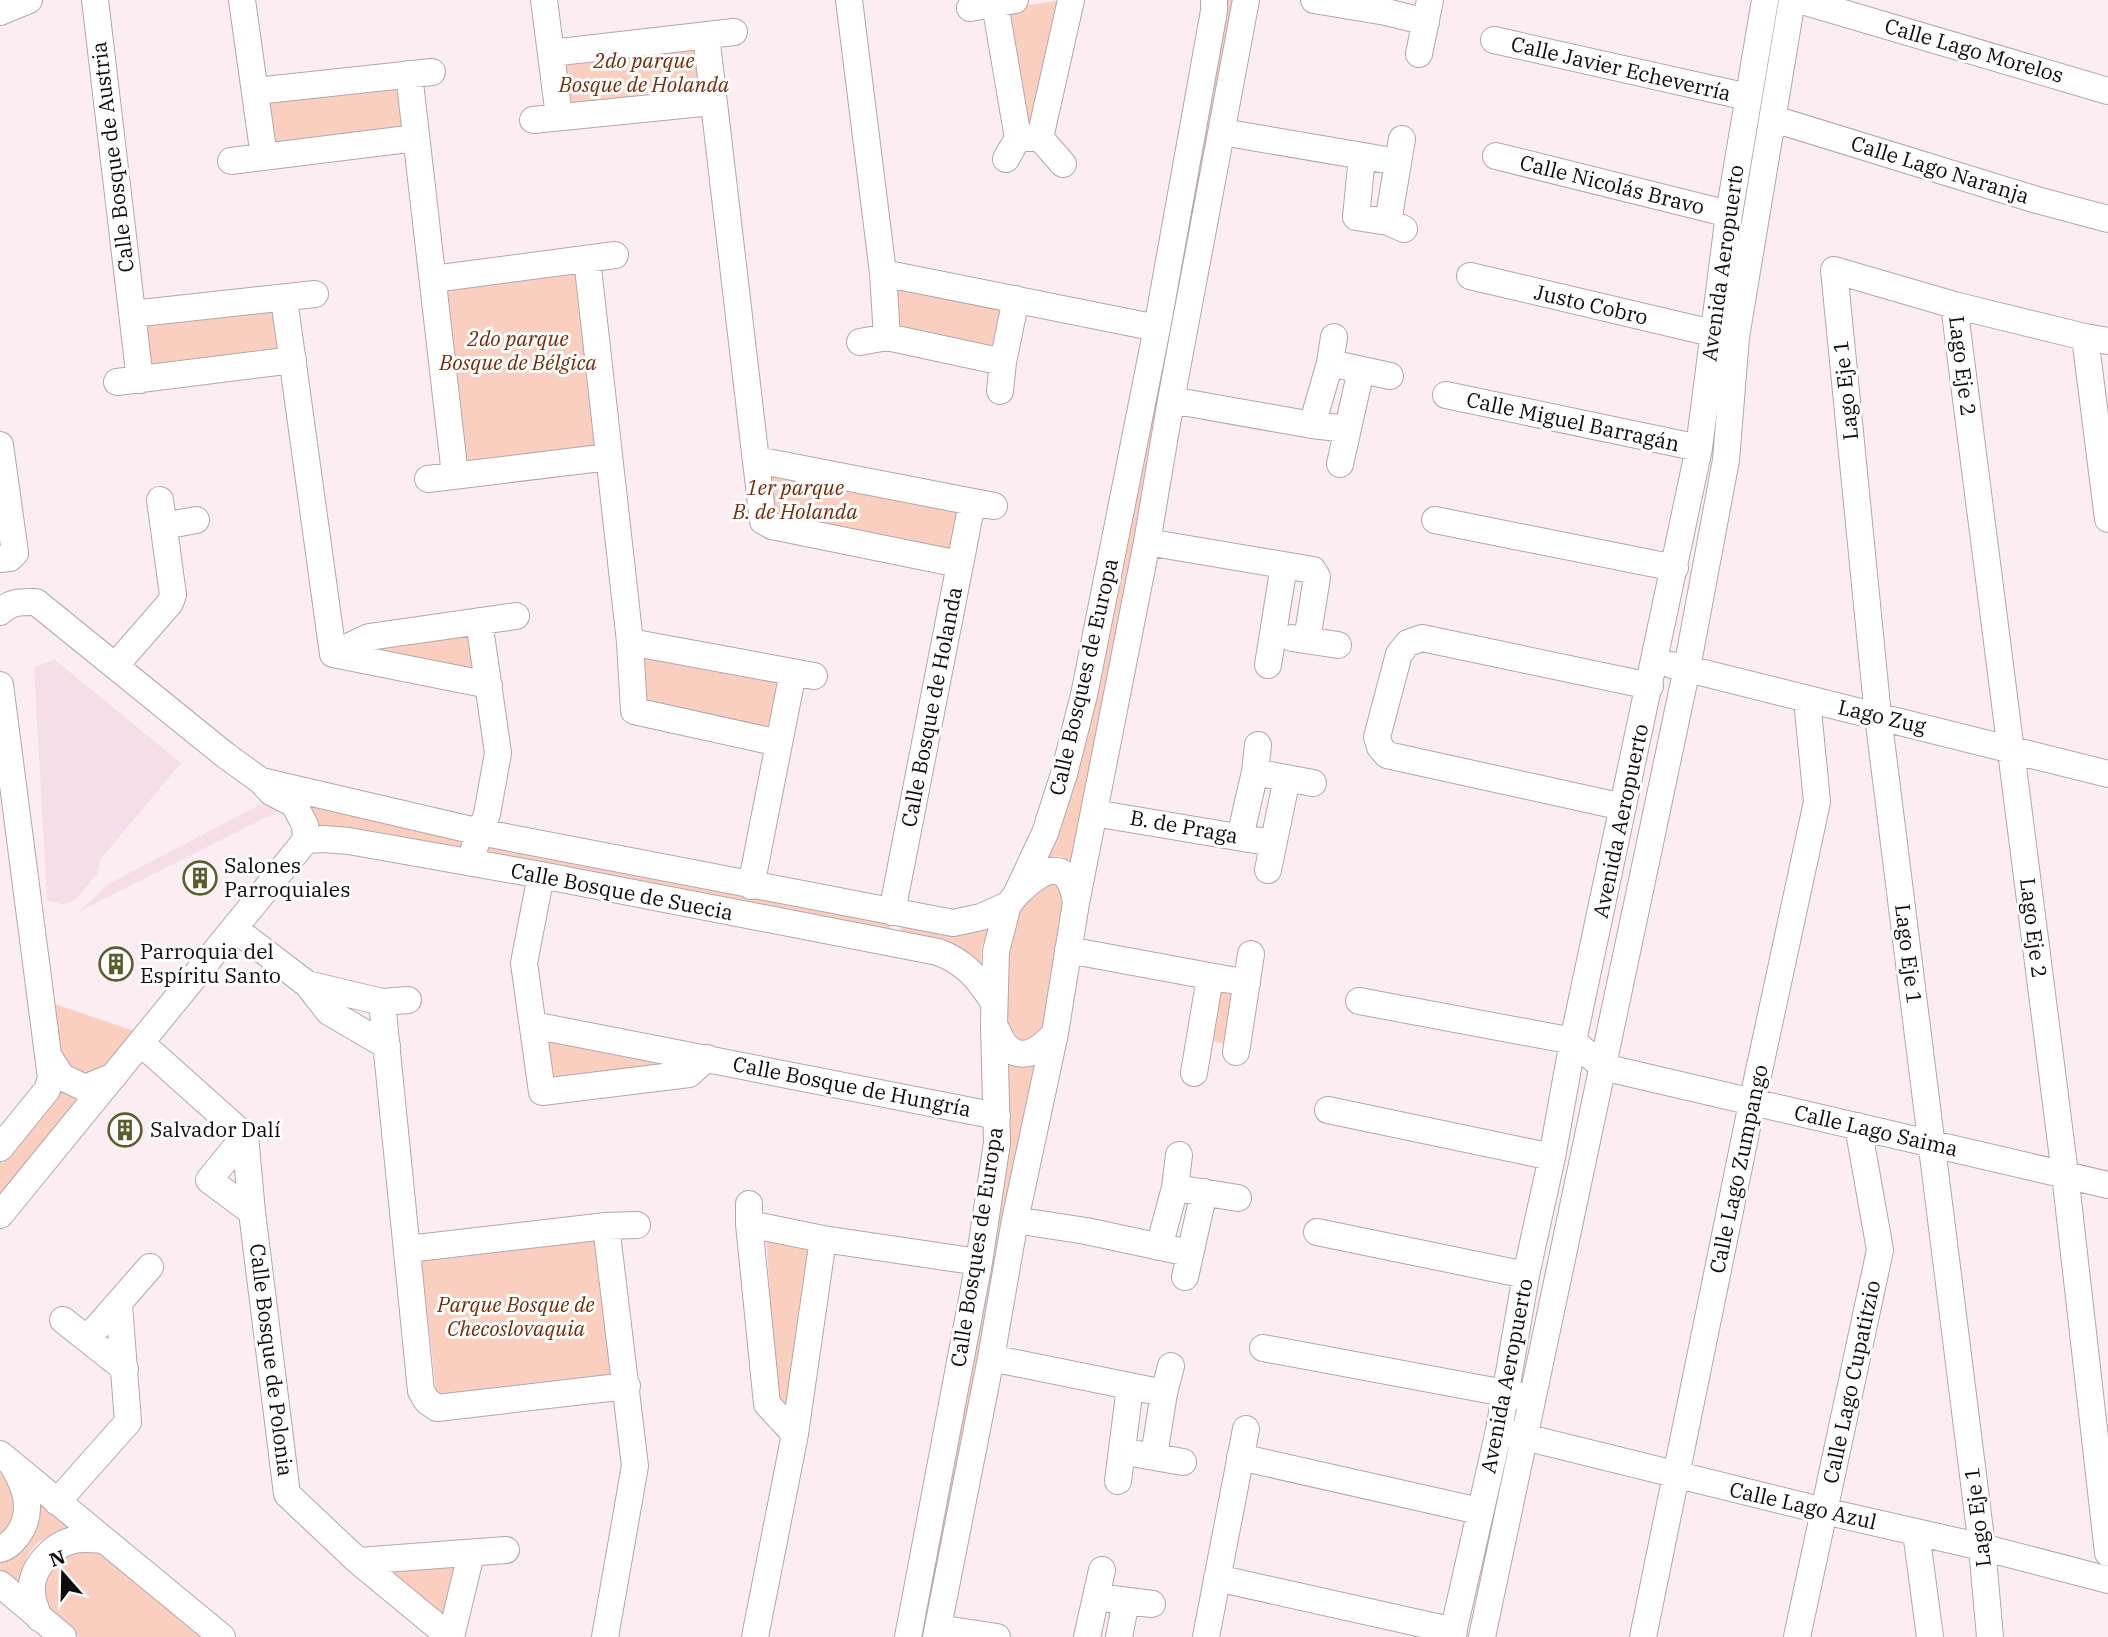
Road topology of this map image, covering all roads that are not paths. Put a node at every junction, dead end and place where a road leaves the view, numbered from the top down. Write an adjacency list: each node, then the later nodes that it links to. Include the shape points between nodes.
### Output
1 (95, 0): 48 (street, Calle Bosque de Austria)
2 (242, 0): 22 (street)
3 (544, 0): 20 (street)
4 (849, 0): 41 (street)
5 (1071, 0): 31 (street)
6 (1214, 0): 49 (street, Calle Bosques de Europa)
7 (1247, 0): 29 (street, Calle Bosques de Europa)
8 (1314, 0): 14 (street)
9 (1765, 0): 24 (street, Avenida Aeropuerto)
10 (1792, 0): 27 (street, Avenida Aeropuerto)
11 (1799, 0): 23 (street, Calle Lago Morelos)
12 (28, 1): 16 (street)
13 (993, 4): 31 (street)
14 (1388, 6): 15 (street)
15 (1428, 11): 21 (street)
16 (0, 12)
17 (734, 32): 18 (street)
18 (706, 35): 20 (street); 25 (street)
19 (1494, 40): 24 (street, Calle Javier Echeverría)
20 (551, 53): 26 (street)
21 (1419, 54)
22 (256, 91): 30 (street, via 420,73); 34 (street)
23 (2108, 91)
24 (1748, 97): 37 (street, Avenida Aeropuerto)
25 (712, 102): 26 (street); 67 (street)
26 (559, 116): 28 (street)
27 (1774, 119): 38 (street, Calle Lago Naranja); 57 (street, Avenida Aeropuerto)
28 (533, 120)
29 (1222, 132): 32 (street); 61 (street, Calle Bosques de Europa)
30 (416, 138): 34 (street); 43 (street)
31 (1021, 145): 36 (street)
32 (1362, 156): 32 (street, via 1400,150 1396,225 1356,217)
33 (1496, 156): 37 (street, Calle Nicolás Bravo)
34 (264, 157): 35 (street)
35 (231, 161)
36 (1063, 164)
37 (1728, 214): 50 (street, Avenida Aeropuerto)
38 (2108, 219)
39 (615, 255): 40 (street)
40 (587, 258): 43 (street); 66 (street)
41 (883, 272): 46 (street); 51 (street)
42 (1470, 276): 50 (street, Justo Cobro)
43 (433, 279): 69 (street)
44 (315, 294): 45 (street)
45 (284, 299): 48 (street); 54 (street)
46 (1016, 299): 49 (street); 55 (street)
47 (1954, 304): 52 (street); 96 (street, Lago Eje 1, via 1834,270); 99 (street, Lago Eje 2)
48 (132, 314): 54 (street, Calle Bosque de Austria, via 128,381)
49 (1157, 328): 113 (street, Calle Bosques de Europa, via 1064,774 1045,833)
50 (1712, 333): 57 (street, Avenida Aeropuerto)
51 (887, 337): 53 (street); 55 (street)
52 (2096, 339): 72 (street)
53 (860, 342)
54 (293, 360): 88 (street)
55 (1003, 362): 59 (street)
56 (1361, 370): 58 (street); 62 (street, via 1332,350); 63 (street)
57 (1720, 373): 65 (street, Avenida Aeropuerto); 91 (street, Avenida Aeropuerto, via 1726,460)
58 (1390, 376)
59 (1000, 391)
60 (1446, 395): 65 (street, Calle Miguel Barragán)
61 (1171, 400): 62 (street); 76 (street, Calle Bosques de Europa)
62 (1312, 425): 63 (street)
63 (1347, 429): 68 (street)
64 (0, 445): 77 (street, via 15,553)
65 (1699, 448): 80 (street, Avenida Aeropuerto)
66 (609, 457): 69 (street); 86 (street)
67 (757, 460): 78 (street, via 765,523); 78 (street, Calle Bosque de Holanda, via 983,505)
68 (1340, 464)
69 (456, 475): 70 (street)
70 (428, 479)
71 (160, 500): 75 (street)
72 (2108, 519)
73 (196, 520): 75 (street)
74 (1435, 520): 80 (street)
75 (164, 526): 90 (street, via 172,599)
76 (1147, 542): 79 (street); 104 (street, Calle Bosques de Europa)
77 (0, 559)
78 (958, 564): 115 (street, Calle Bosque de Holanda)
79 (1284, 565): 84 (street); 85 (street, via 1316,572)
80 (1675, 568): 92 (street, Avenida Aeropuerto)
81 (0, 612): 90 (street, Calle Bosque de Suecia, via 18,602 36,602)
82 (516, 616): 83 (street)
83 (478, 621): 88 (street, via 369,637); 94 (street)
84 (1272, 635): 85 (street); 89 (street)
85 (1307, 640): 87 (street)
86 (630, 642): 97 (street, via 634,711); 97 (street, via 803,674)
87 (1338, 645)
88 (333, 654): 94 (street)
89 (1268, 664)
90 (115, 666): 102 (street, Calle Bosque de Suecia)
91 (1687, 668): 92 (street, Lago Zug); 95 (street, Lago Zug); 132 (street, Avenida Aeropuerto)
92 (1652, 674): 103 (street, Avenida Aeropuerto); 103 (street, Lago Zug, via 1422,638 1408,643 1399,654 1377,737 1387,755)
93 (0, 685): 130 (street)
94 (489, 685): 105 (street, via 498,753)
95 (1807, 700): 96 (street, Lago Zug); 135 (street, Calle Lago Zumpango, via 1817,802)
96 (1878, 716): 99 (street, Lago Zug); 140 (street, Lago Eje 1)
97 (779, 743): 112 (street)
98 (1258, 745): 100 (street)
99 (2009, 748): 101 (street, Lago Zug); 144 (street, Lago Eje 2)
100 (1255, 772): 106 (street); 108 (street, via 1300,780)
101 (2108, 774)
102 (261, 781): 105 (street, Calle Bosque de Suecia); 107 (street, Calle Bosque de Suecia, via 294,804 305,825)
103 (1623, 807): 126 (street, Avenida Aeropuerto)
104 (1094, 813): 106 (street, B. de Praga); 114 (street, Calle Bosques de Europa)
105 (480, 832): 109 (street); 112 (street, Calle Bosque de Suecia)
106 (1240, 837): 108 (street, B. de Praga)
107 (306, 840): 109 (street, Calle Bosque de Suecia, via 349,841); 116 (street)
108 (1273, 843): 110 (street)
109 (468, 863): 111 (street, Calle Bosque de Suecia)
110 (1268, 870)
111 (541, 876): 123 (street, Calle Bosque de Suecia, via 938,952 972,971); 124 (street, Calle Bosque de Hungría, via 524,963)
112 (751, 886): 115 (street, Calle Bosque de Suecia)
113 (1012, 900): 114 (street, Calle Bosque de Suecia, via 1032,879 1056,870 1071,880); 115 (street, Calle Bosque de Suecia, via 981,917 953,923); 123 (street, Calle Bosques de Europa, via 996,951)
114 (1076, 904): 117 (street, Calle Bosques de Europa)
115 (892, 912)
116 (235, 929): 121 (street); 127 (street)
117 (1068, 950): 119 (street); 125 (street, Calle Bosques de Europa)
118 (1251, 954): 120 (street)
119 (1210, 977): 120 (street); 129 (street)
120 (1247, 982): 129 (street, via 1247,1054)
121 (307, 984): 128 (street, via 329,1012); 128 (street, via 395,1001)
122 (1359, 1001): 126 (street)
123 (994, 1014): 125 (street, Calle Bosque de Suecia, via 1005,1045 1013,1051 1027,1054 1043,1048); 137 (street, Calle Bosques de Europa)
124 (533, 1025): 131 (street, Calle Bosque de Hungría); 131 (street, Calle Bosque de Hungría, via 542,1093 689,1074)
125 (1055, 1033): 151 (street, Calle Bosques de Europa)
126 (1573, 1041): 132 (street); 143 (street, Avenida Aeropuerto)
127 (141, 1044): 134 (street); 139 (street)
128 (387, 1046): 157 (street)
129 (1199, 1047): 133 (street)
130 (49, 1057): 134 (street, via 62,1077 85,1088); 141 (street, via 47,1090)
131 (707, 1058): 137 (street, Calle Bosque de Hungría)
132 (1603, 1067): 135 (street, Calle Lago Saima); 172 (street, Avenida Aeropuerto)
133 (1194, 1073)
134 (114, 1076): 150 (street)
135 (1752, 1103): 138 (street, Calle Lago Saima); 181 (street, Calle Lago Zumpango)
136 (1328, 1110): 143 (street)
137 (997, 1116): 158 (street, Calle Bosques de Europa)
138 (1858, 1126): 140 (street, Calle Lago Saima); 185 (street, Calle Lago Cupatitzio, via 1880,1250)
139 (245, 1136): 149 (street, Calle Bosque de Polonia); 149 (street, via 209,1180)
140 (1932, 1145): 144 (street, Calle Lago Saima); 188 (street, Lago Eje 1)
141 (0, 1148)
142 (1179, 1155): 146 (street)
143 (1552, 1157): 160 (street, Avenida Aeropuerto)
144 (2065, 1174): 145 (street, Calle Lago Saima); 191 (street, Lago Eje 2)
145 (2108, 1185)
146 (1175, 1188): 147 (street); 156 (street)
147 (1204, 1192): 148 (street); 156 (street, via 1187,1265)
148 (1238, 1198)
149 (252, 1212): 193 (street, Calle Bosque de Polonia, via 287,1494)
150 (0, 1215)
151 (1015, 1220): 156 (street); 165 (street, Calle Bosques de Europa)
152 (637, 1225): 153 (street)
153 (606, 1226): 157 (street); 168 (street)
154 (1317, 1232): 160 (street)
155 (823, 1239): 158 (street); 175 (street); 175 (street, via 749,1214 767,1404)
156 (1159, 1247)
157 (408, 1249): 168 (street, via 421,1391 437,1408)
158 (979, 1262): 207 (street, Calle Bosques de Europa)
159 (150, 1268): 161 (street)
160 (1526, 1275): 171 (street, Avenida Aeropuerto)
161 (119, 1305): 163 (street); 167 (street)
162 (63, 1320): 163 (street)
163 (87, 1339): 167 (street)
164 (1263, 1348): 171 (street)
165 (991, 1358): 169 (street); 200 (street, Calle Bosques de Europa)
166 (1171, 1366): 170 (street)
167 (125, 1369): 183 (street, via 128,1422)
168 (627, 1386): 205 (street, via 635,1466)
169 (1130, 1387): 170 (street); 176 (street)
170 (1164, 1393): 177 (street)
171 (1504, 1393): 172 (street); 174 (street, Avenida Aeropuerto)
172 (1533, 1398): 174 (street, Avenida Aeropuerto)
173 (1246, 1429): 178 (street)
174 (1511, 1433): 181 (street, Calle Lago Azul); 184 (street, Avenida Aeropuerto); 212 (street, Avenida Aeropuerto)
175 (795, 1434): 206 (street)
176 (1123, 1452): 177 (street); 182 (street)
177 (1154, 1456): 180 (street)
178 (1240, 1457): 184 (street); 195 (street)
179 (6, 1459): 183 (street); 189 (street, via 19,1476 29,1507 21,1531)
180 (1183, 1462)
181 (1676, 1475): 185 (street, Calle Lago Azul); 213 (street, Calle Lago Zumpango)
182 (1118, 1480)
183 (57, 1502): 187 (street)
184 (1479, 1511): 201 (street, Avenida Aeropuerto)
185 (1825, 1511): 186 (street, Calle Lago Azul); 214 (street, Calle Lago Cupatitzio)
186 (1916, 1532): 188 (street, Calle Lago Azul); 215 (street)
187 (102, 1540): 199 (street, via 74,1540 48,1555 32,1583); 203 (street)
188 (1982, 1547): 196 (street, Calle Lago Azul); 216 (street, Lago Eje 1)
189 (0, 1549)
190 (506, 1550): 192 (street)
191 (2108, 1552)
192 (471, 1554): 193 (street); 204 (street, Calle Bosque de Polonia)
193 (358, 1561): 204 (street, Calle Bosque de Polonia)
194 (1102, 1570): 198 (street)
195 (1217, 1578): 201 (street); 211 (street)
196 (2108, 1580)
197 (0, 1584): 199 (street)
198 (1097, 1597): 209 (street); 210 (street, via 1139,1603)
199 (39, 1618): 202 (street)
200 (937, 1632): 208 (street)
201 (1453, 1634)
202 (63, 1637)
203 (222, 1637)
204 (451, 1637)
205 (604, 1637)
206 (755, 1637)
207 (908, 1637)
208 (997, 1637)
209 (1087, 1637)
210 (1119, 1637)
211 (1206, 1637)
212 (1482, 1637)
213 (1643, 1637)
214 (1797, 1637)
215 (1930, 1637)
216 (1990, 1637)

